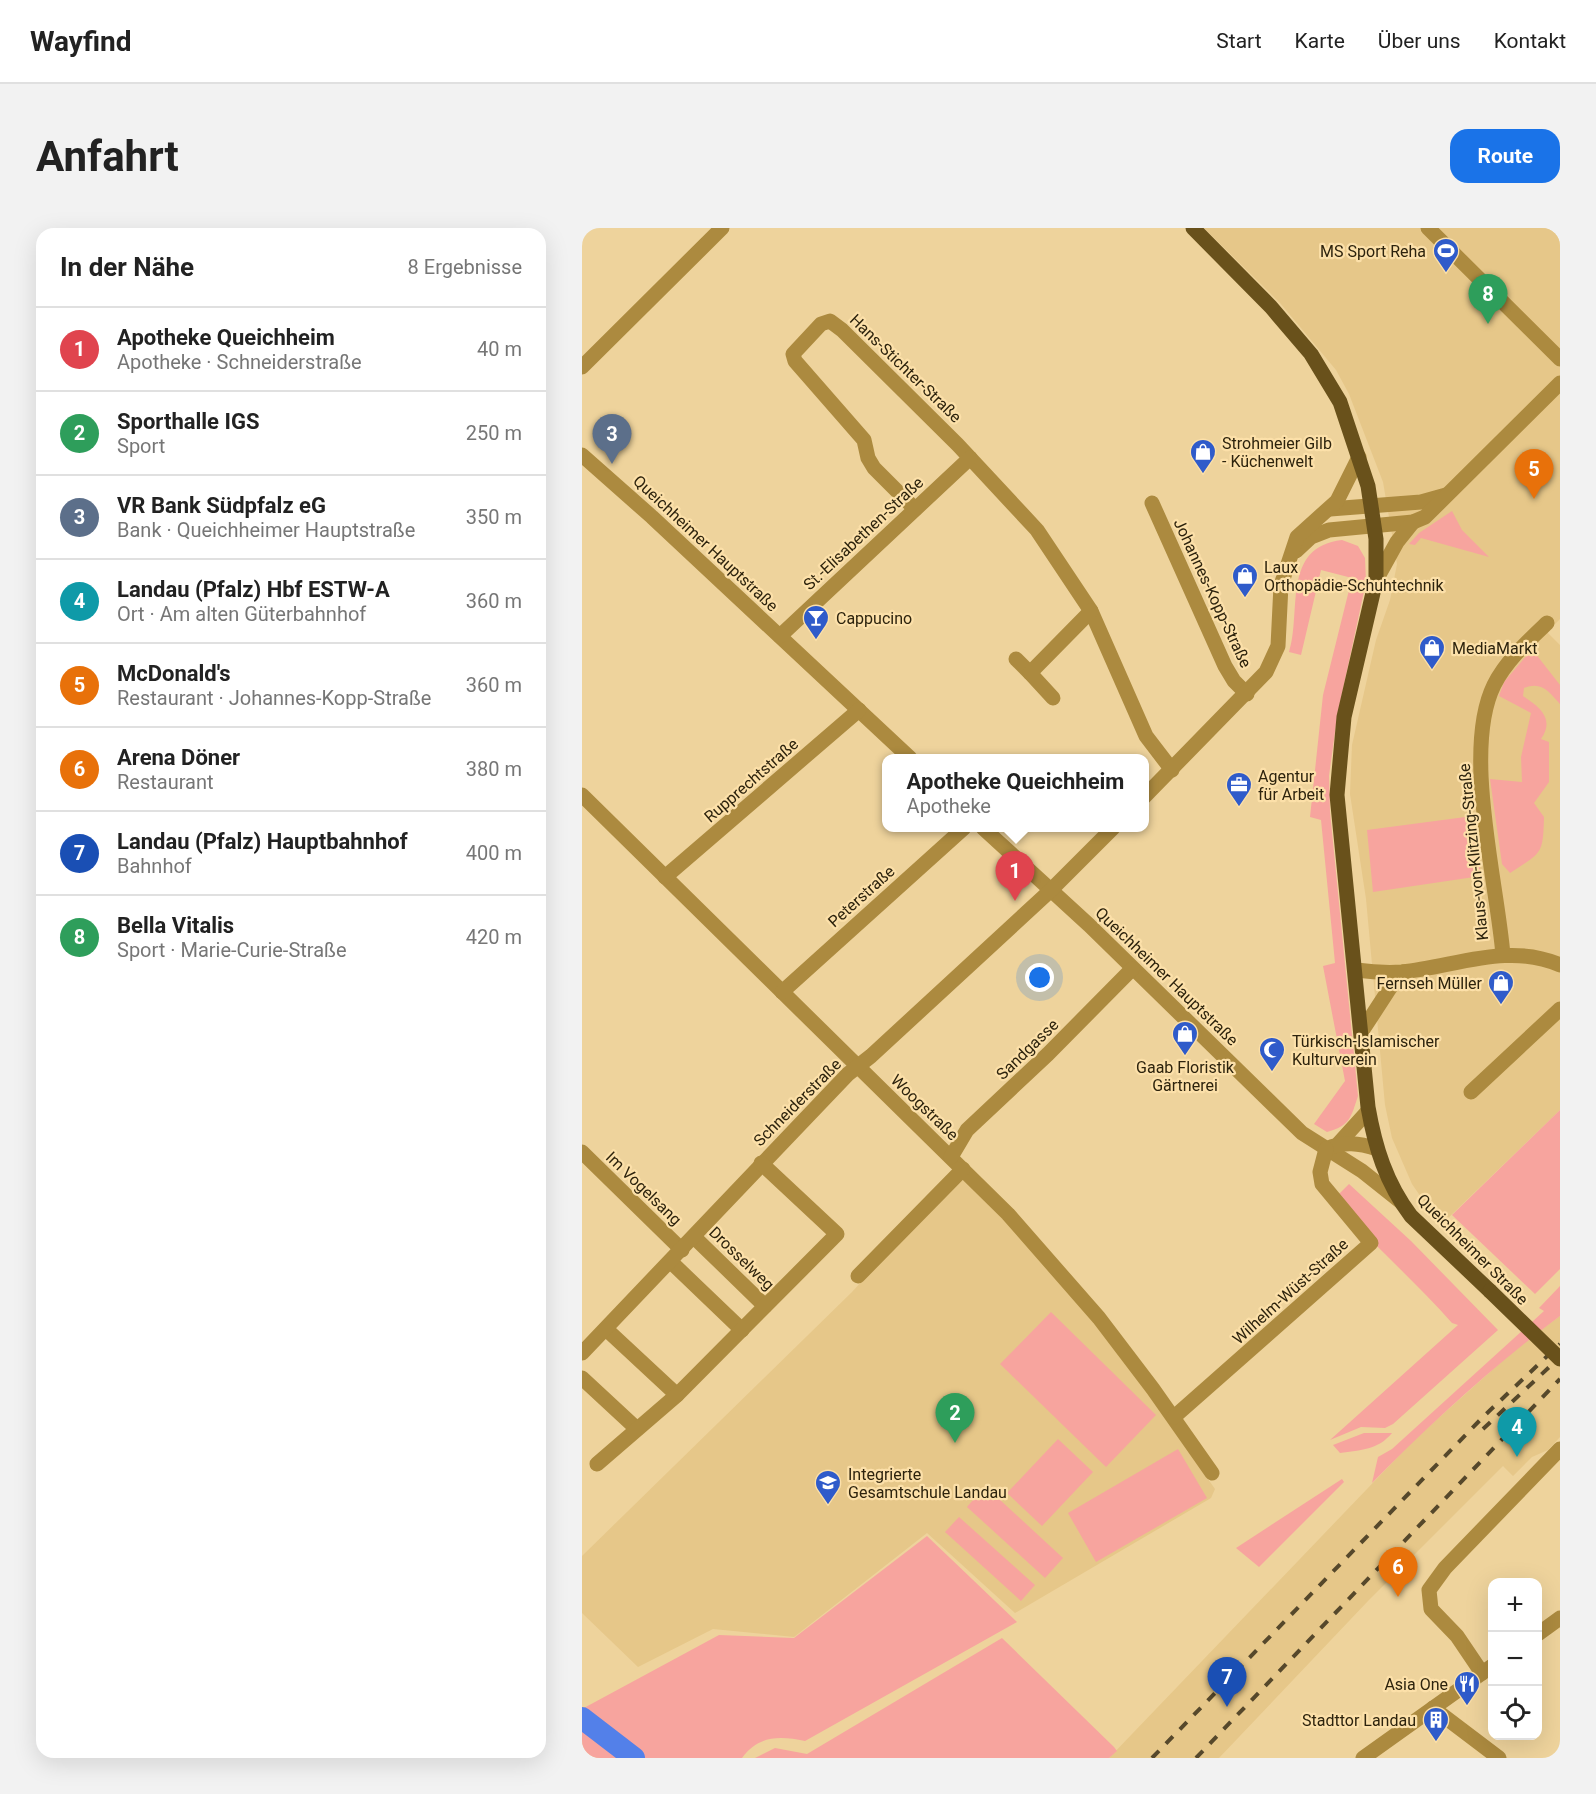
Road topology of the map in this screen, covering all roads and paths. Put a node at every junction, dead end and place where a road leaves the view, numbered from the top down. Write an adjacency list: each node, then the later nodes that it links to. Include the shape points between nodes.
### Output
1 (722, 228): 5 (street)
2 (1193, 228): 8 (main road, Queichheimer Straße, via 1311,354 1340,402)
3 (1428, 228): 4 (street)
4 (1560, 359)
5 (582, 367)
6 (1560, 383): 10 (street)
7 (582, 455): 21 (street, Queichheimer Hauptstraße)
8 (1359, 457): 12 (main road, Queichheimer Straße); 14 (street, Johannes-Kopp-Straße, via 1344,492)
9 (970, 458): 13 (street, St.-Elisabethen-Straße); 13 (street, Hans-Stichter-Straße, via 842,330 830,321 814,330 793,354 795,362 864,440 874,468); 19 (street, Hans-Stichter-Straße, via 1037,530)
10 (1446, 494): 12 (street, via 1421,502); 15 (street, via 1429,514)
11 (1152, 503): 24 (street, Johannes-Kopp-Straße, via 1225,666)
12 (1371, 506): 14 (street); 16 (main road, Queichheimer Straße)
13 (915, 509): 21 (street, St.-Elisabethen-Straße)
14 (1330, 509): 17 (street, Johannes-Kopp-Straße, via 1301,532)
15 (1413, 522): 16 (street); 18 (street)
16 (1375, 526): 17 (street, via 1317,533); 18 (main road, Queichheimer Straße)
17 (1289, 557): 24 (street, Johannes-Kopp-Straße, via 1281,585 1278,646 1266,672)
18 (1376, 580): 39 (main road, Queichheimer Straße, via 1344,717 1337,769 1338,817)
19 (1091, 611): 23 (street); 28 (street, Hans-Stichter-Straße, via 1146,736)
20 (1547, 623): 36 (street, Klaus-von-Klitzing-Straße, via 1499,675 1482,724 1481,777)
21 (780, 636): 26 (street, Queichheimer Hauptstraße)
22 (1016, 659): 23 (street)
23 (1030, 673): 25 (street)
24 (1247, 694): 28 (street, Johannes-Kopp-Straße)
25 (1053, 698)
26 (859, 710): 27 (street, Queichheimer Hauptstraße); 34 (street, Rupprechtstraße)
27 (904, 754)
28 (1172, 770): 29 (street, Johannes-Kopp-Straße)
29 (1149, 792)
30 (582, 795): 34 (street, Woogstraße)
31 (960, 832): 41 (street, Peterstraße)
32 (987, 832): 35 (street, Queichheimer Hauptstraße)
33 (1109, 832): 35 (street)
34 (665, 877): 41 (street, Woogstraße)
35 (1051, 890): 38 (street, Queichheimer Hauptstraße); 44 (street, Schneiderstraße)
36 (1503, 955): 37 (street, via 1528,955); 40 (street)
37 (1560, 965)
38 (1132, 969): 47 (street, Queichheimer Hauptstraße, via 1302,1133); 50 (street, Sandgasse, via 967,1130)
39 (1356, 970): 40 (street); 43 (main road, Queichheimer Straße)
40 (1403, 972): 43 (street)
41 (782, 992): 44 (street, Woogstraße)
42 (1560, 1009): 45 (street)
43 (1362, 1031): 46 (main road, Queichheimer Straße)
44 (858, 1067): 50 (street, Woogstraße); 51 (street, Schneiderstraße)
45 (1471, 1092)
46 (1368, 1111): 47 (street); 48 (main road, Queichheimer Straße)
47 (1333, 1146): 48 (street, Queichheimer Hauptstraße, via 1362,1144); 52 (street, Queichheimer Hauptstraße); 66 (street, Wilhelm-Wüst-Straße, via 1320,1172 1323,1184 1371,1243)
48 (1377, 1149): 52 (street); 54 (main road, Queichheimer Straße)
49 (582, 1152): 56 (street, Im Vogelsang)
50 (951, 1157): 53 (street, Woogstraße)
51 (761, 1163): 55 (street, Schneiderstraße); 59 (street, Drosselweg, via 837,1234)
52 (1348, 1163): 54 (street, Queichheimer Hauptstraße)
53 (963, 1169): 58 (street); 66 (street, Woogstraße, via 1099,1318)
54 (1401, 1202): 63 (main road, Queichheimer Straße, bridge)
55 (694, 1237): 56 (street, Schneiderstraße); 59 (street, Drosselweg)
56 (682, 1250): 57 (street, Schneiderstraße)
57 (671, 1262): 60 (street, Schneiderstraße); 61 (street)
58 (858, 1276)
59 (765, 1306): 61 (street, Drosselweg)
60 (606, 1329): 62 (street, Schneiderstraße); 65 (street)
61 (742, 1330): 65 (street, Drosselweg)
62 (582, 1353)
63 (1560, 1359)
64 (582, 1377): 67 (street)
65 (676, 1395): 67 (street, Drosselweg)
66 (1174, 1418): 70 (street, Woogstraße)
67 (637, 1429): 69 (street, Drosselweg)
68 (1560, 1449): 73 (street, via 1429,1590 1431,1609)
69 (597, 1464)
70 (1212, 1473)
71 (1560, 1618): 72 (street)
72 (1541, 1632)
73 (1487, 1669): 74 (street)
74 (1433, 1708): 75 (street); 76 (street)
75 (1363, 1758)
76 (1499, 1758)

